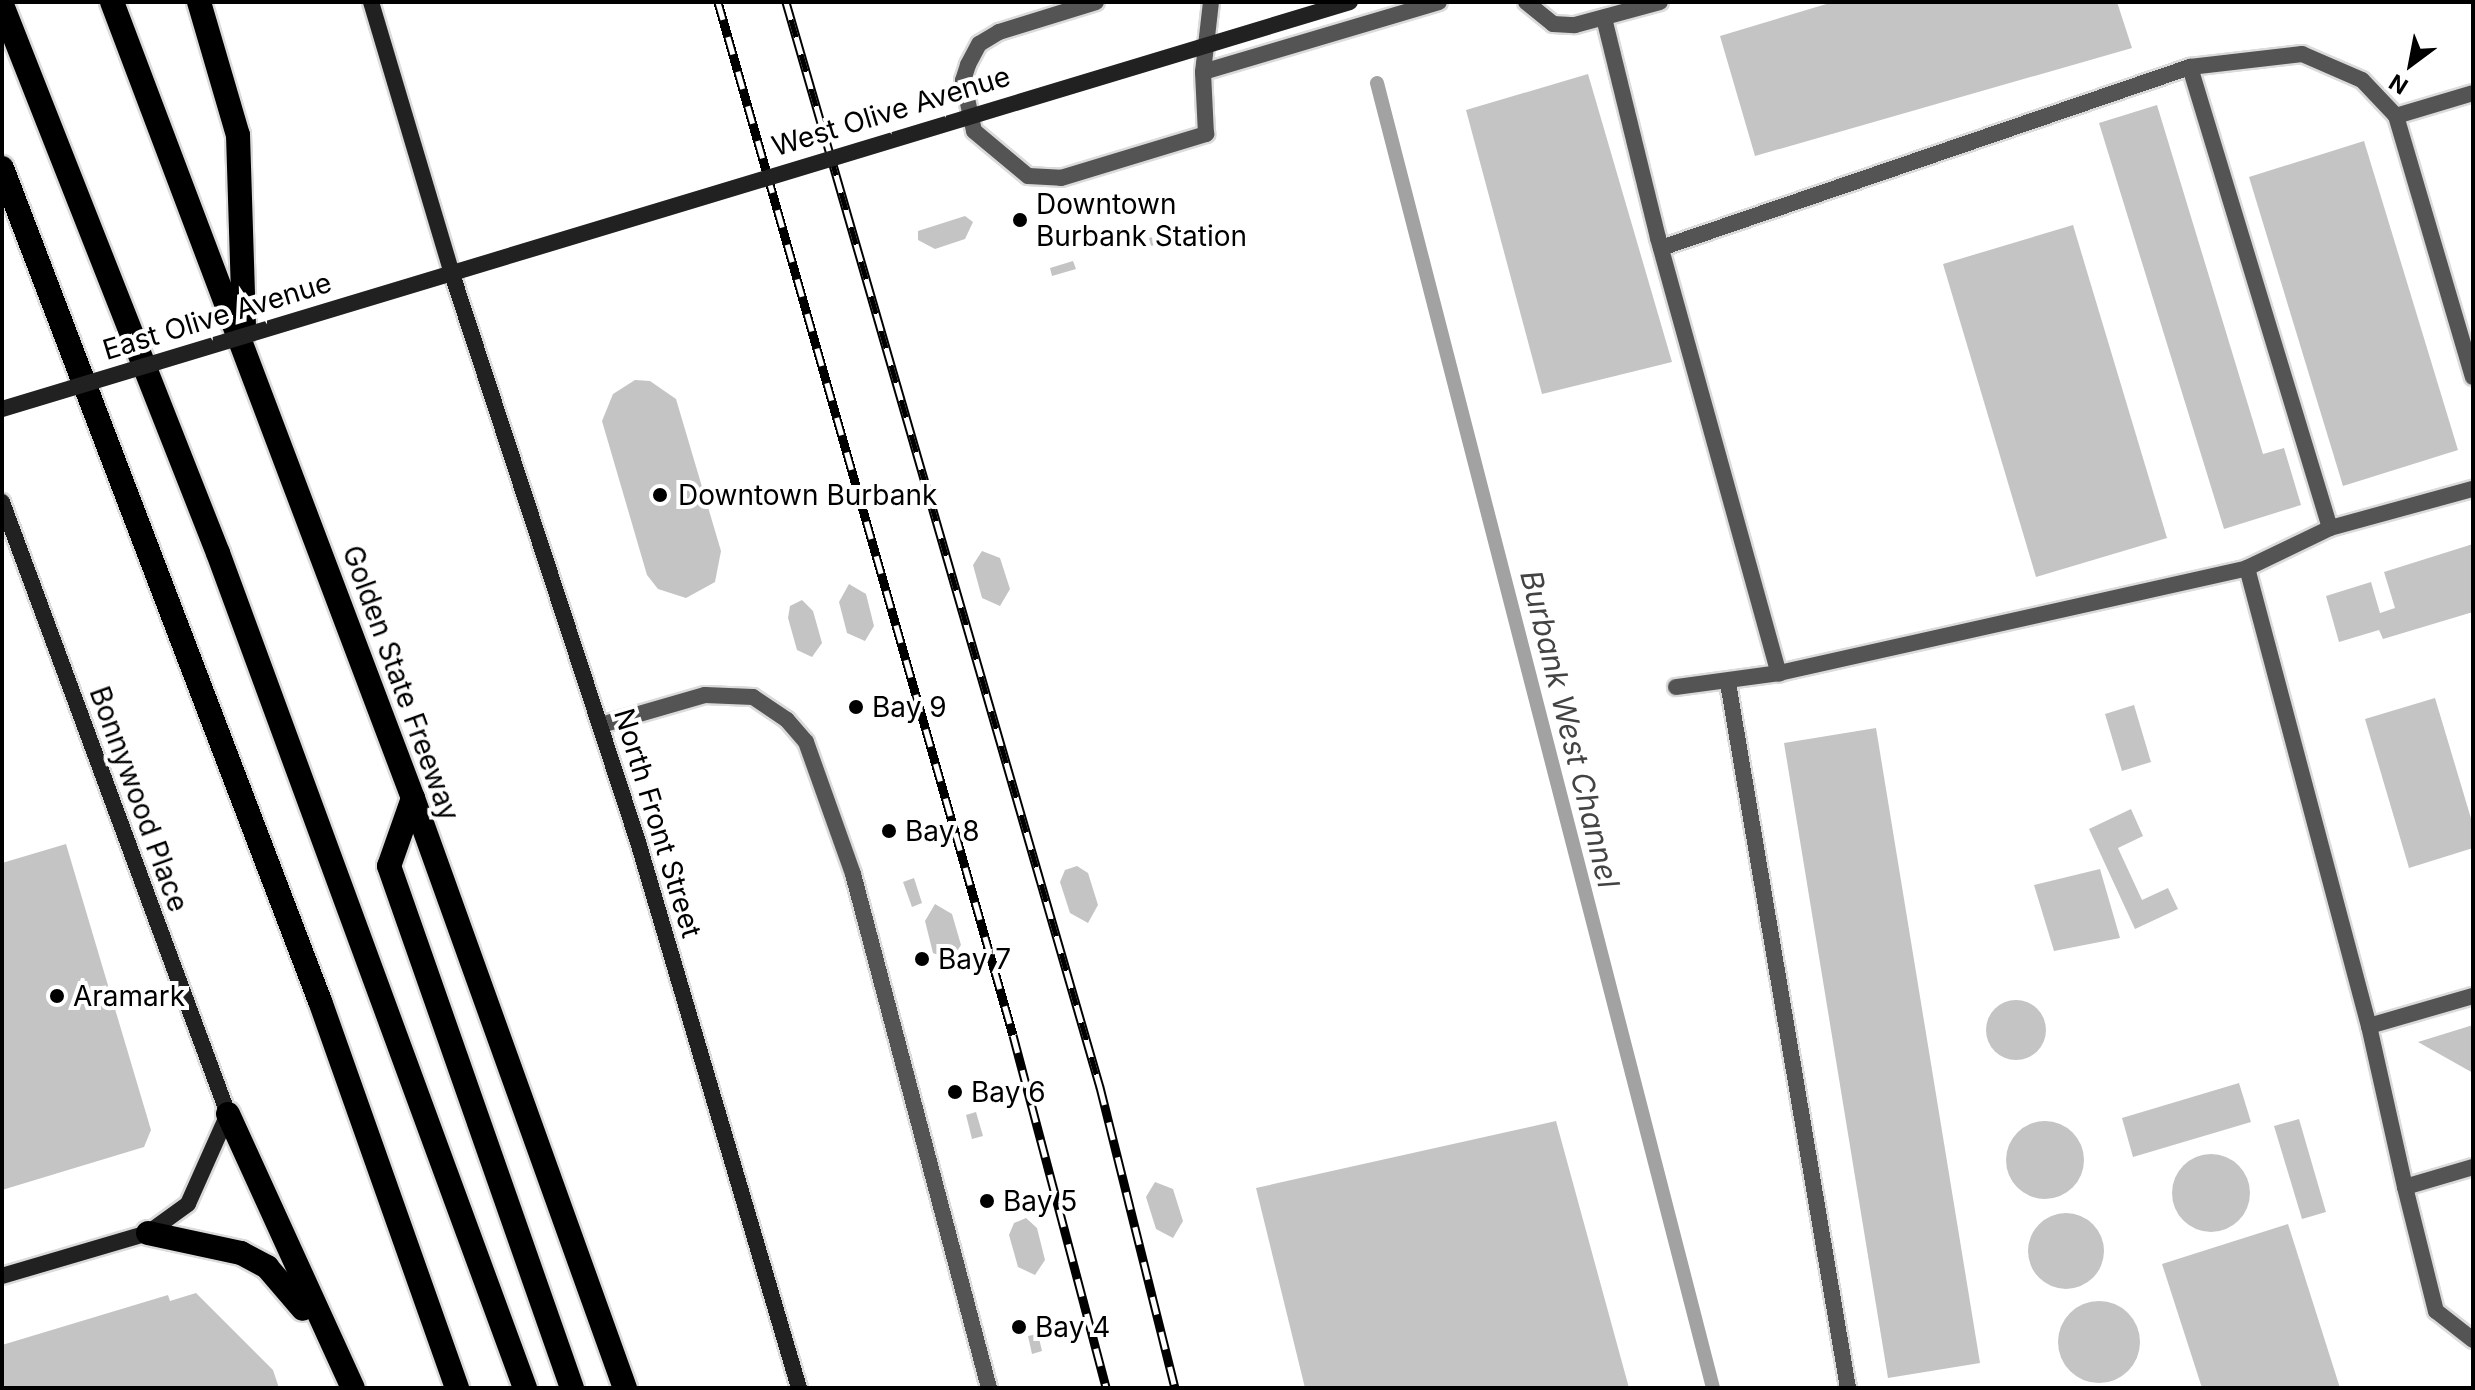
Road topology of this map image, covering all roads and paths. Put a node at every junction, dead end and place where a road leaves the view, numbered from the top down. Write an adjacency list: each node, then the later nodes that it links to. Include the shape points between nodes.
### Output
1 (112, 2): 19 (highway, Golden State Freeway)
2 (199, 2): 19 (highway, via 238,135)
3 (371, 2): 18 (main road, North Front Street)
4 (1096, 2): 13 (street, via 999,32 979,44 963,80 974,131 998,158 1028,176 1061,178 1206,134)
5 (1211, 2): 13 (street)
6 (1350, 2): 18 (main road, West Olive Avenue, bridge)
7 (1439, 2): 13 (street)
8 (1526, 2): 11 (street, via 1553,24)
9 (1660, 2): 11 (street)
10 (2, 5): 41 (highway, via 218,553)
11 (1604, 18): 17 (street)
12 (2190, 67): 15 (street, via 2302,54 2362,80); 17 (street); 24 (street)
13 (1203, 72)
14 (2473, 93): 15 (street)
15 (2396, 116): 20 (street)
16 (2, 168): 40 (highway, via 320,1001)
17 (1661, 248): 26 (street)
18 (450, 275): 21 (main road, East Olive Avenue, bridge); 29 (main road, North Front Street)
19 (245, 349): 30 (highway, Golden State Freeway)
20 (2473, 377)
21 (2, 409)
22 (2473, 489): 24 (street)
23 (2, 504): 33 (main road, Bonnywood Place)
24 (2330, 528): 25 (street)
25 (2247, 568): 26 (street); 32 (street)
26 (1779, 673): 27 (street)
27 (1728, 683): 28 (street); 46 (street)
28 (1676, 687)
29 (601, 725): 44 (main road, North Front Street); 45 (street, via 705,695 753,697 787,720 806,742 853,874)
30 (413, 798): 42 (highway, via 389,866); 43 (highway, Golden State Freeway)
31 (2473, 996): 32 (street)
32 (2369, 1026): 35 (street)
33 (228, 1114): 36 (main road, via 188,1204); 39 (highway)
34 (2473, 1167): 35 (street)
35 (2405, 1187): 38 (street, via 2436,1311)
36 (148, 1233): 37 (main road); 39 (highway, via 241,1253 267,1267 292,1293)
37 (2, 1276)
38 (2473, 1340)
39 (350, 1381)
40 (457, 1388)
41 (525, 1388)
42 (572, 1388)
43 (625, 1388)
44 (799, 1388)
45 (989, 1388)
46 (1848, 1388)

